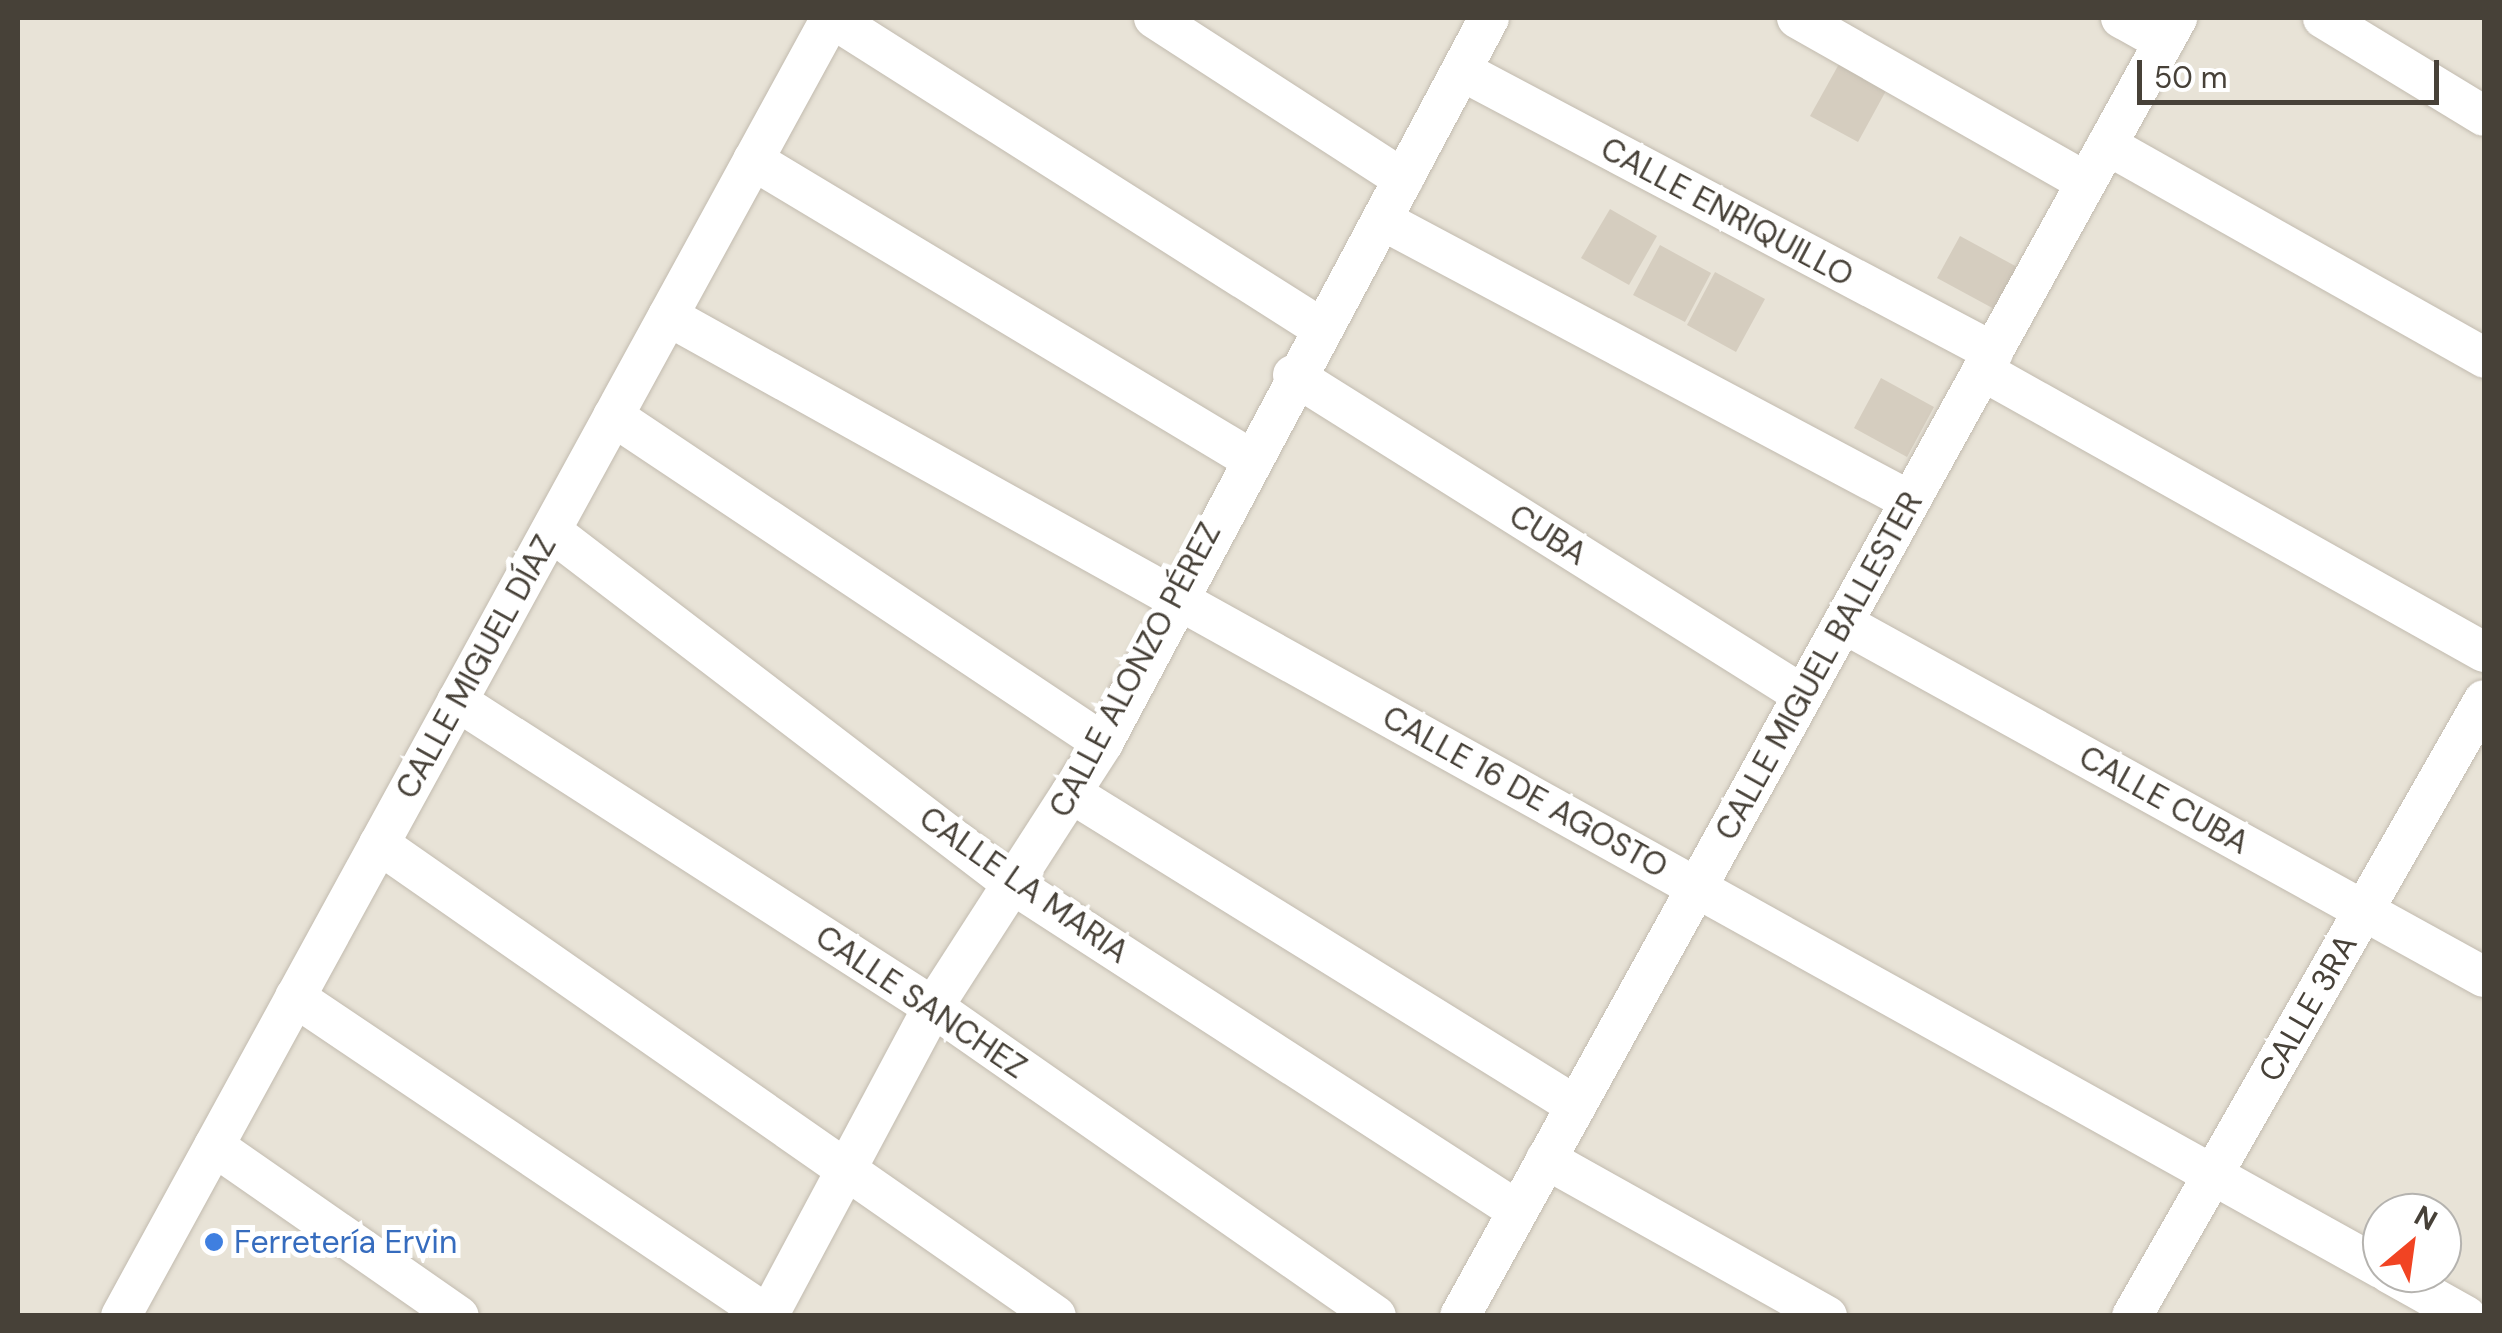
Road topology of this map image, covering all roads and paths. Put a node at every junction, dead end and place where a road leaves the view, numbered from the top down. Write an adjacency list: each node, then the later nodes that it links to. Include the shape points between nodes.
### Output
1 (832, 18): 11 (street, CALLE MIGUEL DÍAZ); 16 (street)
2 (1154, 18): 12 (street)
3 (1797, 18): 13 (street)
4 (2121, 18): 7 (street)
5 (2323, 18): 9 (street)
6 (1486, 19): 8 (street, CALLE ALONZO PÉREZ)
7 (2171, 30): 10 (street, CALLE MIGUEL BALLESTER)
8 (1462, 71): 12 (street, CALLE ALONZO PÉREZ); 18 (street, CALLE ENRIQUILLO)
9 (2484, 116)
10 (2107, 145): 13 (street, CALLE MIGUEL BALLESTER); 17 (street)
11 (753, 160): 15 (street, CALLE MIGUEL DÍAZ); 21 (street)
12 (1402, 179): 14 (street, CALLE ALONZO PÉREZ)
13 (2086, 182): 18 (street, CALLE MIGUEL BALLESTER)
14 (1382, 220): 16 (street, CALLE ALONZO PÉREZ); 22 (street)
15 (668, 316): 20 (street, CALLE MIGUEL DÍAZ); 24 (street, CALLE 16 DE AGOSTO)
16 (1321, 328): 19 (street, CALLE ALONZO PÉREZ)
17 (2484, 357)
18 (1988, 362): 22 (street, CALLE MIGUEL BALLESTER); 26 (street, CALLE ENRIQUILLO)
19 (1293, 376): 21 (street, CALLE ALONZO PÉREZ); 27 (street, CUBA)
20 (613, 416): 23 (street, CALLE MIGUEL DÍAZ); 30 (street)
21 (1249, 458): 24 (street, CALLE ALONZO PÉREZ)
22 (1910, 501): 25 (street, CALLE MIGUEL BALLESTER)
23 (550, 530): 29 (street, CALLE MIGUEL DÍAZ); 33 (street, CALLE LA MARIA)
24 (1176, 598): 30 (street, CALLE ALONZO PÉREZ); 34 (street, CALLE 16 DE AGOSTO)
25 (1843, 623): 27 (street, CALLE MIGUEL BALLESTER); 35 (street, CALLE CUBA)
26 (2484, 652)
27 (1803, 695): 34 (street, CALLE MIGUEL BALLESTER)
28 (2484, 700): 35 (street, CALLE 3RA)
29 (458, 701): 32 (street, CALLE MIGUEL DÍAZ); 38 (street, CALLE SANCHEZ)
30 (1103, 744): 31 (street, CALLE ALONZO PÉREZ)
31 (1072, 793): 33 (street, CALLE ALONZO PÉREZ); 39 (street)
32 (379, 844): 37 (street, CALLE MIGUEL DÍAZ); 42 (street)
33 (1014, 884): 38 (street, CALLE ALONZO PÉREZ); 44 (street, CALLE LA MARIA)
34 (1696, 888): 39 (street, CALLE MIGUEL BALLESTER); 43 (street, CALLE 16 DE AGOSTO)
35 (2364, 910): 36 (street, CALLE CUBA); 43 (street, CALLE 3RA)
36 (2484, 977)
37 (295, 997): 40 (street, CALLE MIGUEL DÍAZ); 48 (street)
38 (933, 1007): 42 (street, CALLE ALONZO PÉREZ); 51 (street, CALLE SANCHEZ)
39 (1576, 1106): 41 (street, CALLE MIGUEL BALLESTER)
40 (214, 1146): 47 (street, CALLE MIGUEL DÍAZ); 49 (street)
41 (1546, 1159): 44 (street, CALLE MIGUEL BALLESTER); 53 (street)
42 (844, 1174): 48 (street, CALLE ALONZO PÉREZ); 50 (street)
43 (2213, 1175): 45 (street, CALLE 16 DE AGOSTO); 54 (street, CALLE 3RA)
44 (1518, 1211): 52 (street, CALLE MIGUEL BALLESTER)
45 (2362, 1258)
46 (2425, 1293): 55 (street)
47 (133, 1311)
48 (769, 1315)
49 (459, 1316)
50 (1056, 1316)
51 (1376, 1316)
52 (1460, 1316)
53 (1828, 1316)
54 (2132, 1316)
55 (2466, 1316)

